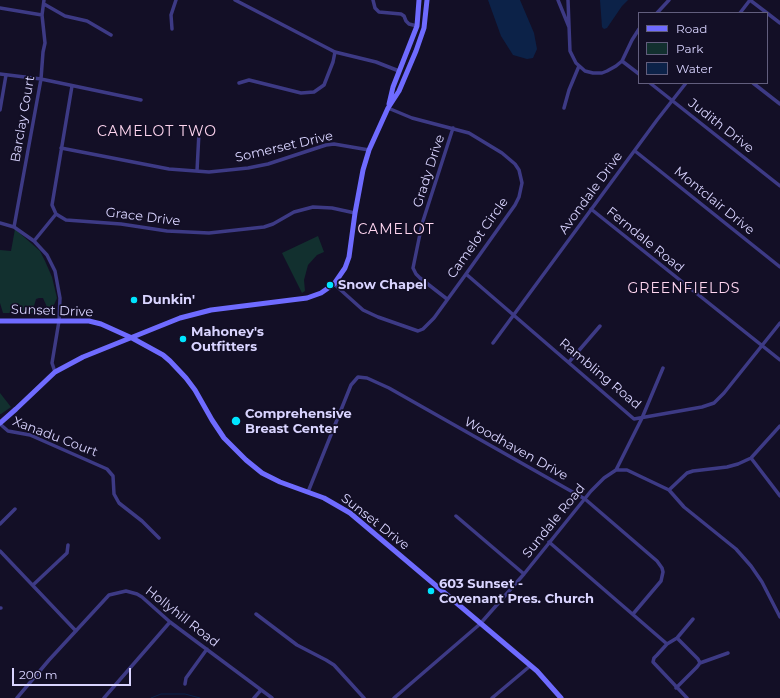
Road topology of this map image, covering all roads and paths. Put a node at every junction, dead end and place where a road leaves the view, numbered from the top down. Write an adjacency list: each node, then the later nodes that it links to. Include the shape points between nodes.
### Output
1 (235, 0): 24 (street)
2 (373, 0): 18 (street, via 379,12 401,14 409,24)
3 (419, 0): 18 (main road)
4 (427, 0): 19 (main road)
5 (558, 0): 21 (street)
6 (568, 0): 21 (street)
7 (669, 0): 12 (street)
8 (750, 0): 13 (street); 14 (street)
9 (176, 1): 20 (street, via 171,15)
10 (44, 2): 16 (street, Barclay Court); 23 (street, via 64,16 87,21)
11 (0, 8): 16 (street)
12 (658, 12)
13 (741, 12)
14 (766, 12)
15 (768, 14): 17 (street)
16 (42, 15): 32 (street, Barclay Court, via 45,43)
17 (780, 23)
18 (417, 26): 19 (main road); 28 (main road)
19 (424, 28): 26 (main road)
20 (172, 29)
21 (570, 29): 27 (street, via 570,51)
22 (638, 31): 25 (street)
23 (110, 35)
24 (335, 52): 28 (street, via 376,62); 33 (street, via 324,85 314,92 301,93 249,80)
25 (622, 61): 27 (street, via 608,71 598,73 589,72); 29 (street)
26 (411, 64): 28 (main road, via 405,70); 38 (main road)
27 (579, 66): 43 (street)
28 (399, 71): 38 (main road, via 402,81); 42 (main road)
29 (638, 73)
30 (0, 74): 31 (street)
31 (6, 75): 32 (street); 44 (street)
32 (41, 79): 37 (street); 56 (street, Barclay Court)
33 (240, 83)
34 (651, 84): 40 (street, Judith Drive)
35 (685, 84): 40 (street, Avondale Drive)
36 (754, 84): 41 (street)
37 (72, 86): 39 (street); 47 (street)
38 (399, 91): 42 (main road)
39 (140, 100)
40 (672, 100): 49 (street, Avondale Drive); 51 (street, Judith Drive)
41 (780, 104)
42 (388, 108): 45 (street, Camelot Circle, via 412,118); 48 (main road)
43 (564, 108)
44 (0, 110)
45 (453, 128): 59 (street, Camelot Circle, via 469,133 502,153 515,164 522,177 515,205); 61 (street, Grady Drive, via 422,224 413,268 420,278)
46 (199, 132): 50 (street)
47 (61, 148): 50 (street, Somerset Drive, via 169,169); 54 (street, via 52,199)
48 (369, 150): 50 (street, Somerset Drive, via 334,144 248,168); 53 (main road)
49 (635, 150): 52 (street, Avondale Drive); 58 (street, Montclair Drive)
50 (197, 171)
51 (780, 186)
52 (591, 210): 62 (street, Avondale Drive); 69 (street, Ferndale Road)
53 (355, 213): 54 (street, Grace Drive, via 313,207 294,212 264,227 210,233 66,220); 60 (main road, via 348,262)
54 (56, 214): 57 (street)
55 (0, 223): 56 (street)
56 (14, 227): 57 (street)
57 (34, 241): 64 (street, via 47,255 55,271 60,298)
58 (780, 268)
59 (466, 274): 61 (street, Camelot Circle); 62 (street, Rambling Road)
60 (334, 284): 61 (street, Camelot Circle, via 363,310 418,331 429,324); 67 (main road, via 321,293 307,298 196,313)
61 (447, 299)
62 (514, 315): 68 (street, Avondale Drive); 71 (street, Rambling Road)
63 (0, 321): 64 (main road, Sunset Drive)
64 (59, 321): 67 (main road, Sunset Drive, via 89,321); 73 (street, via 52,363)
65 (780, 323): 69 (street, Rambling Road)
66 (600, 326): 71 (street)
67 (132, 338): 73 (main road, via 83,357); 81 (main road, Sunset Drive, via 174,365 195,390 224,438 246,460 280,482)
68 (493, 343)
69 (761, 346): 70 (street, Ferndale Road); 74 (street, Rambling Road, via 714,403)
70 (780, 360)
71 (569, 362): 74 (street, Rambling Road, via 634,419)
72 (663, 368): 74 (street, Sundale Road)
73 (55, 372): 75 (main road)
74 (642, 418): 79 (street, Sundale Road)
75 (0, 423): 87 (street, Xanadu Court, via 8,431 30,435 107,469 113,476 114,494 119,503)
76 (780, 426): 77 (street)
77 (778, 430): 78 (street)
78 (751, 458): 80 (street, via 733,466 686,473); 82 (street)
79 (616, 470): 80 (street, via 627,470); 83 (street, Sundale Road, via 597,484)
80 (669, 490): 95 (street, via 684,507 741,554 762,582)
81 (308, 492): 83 (street, Woodhaven Drive, via 351,385 358,377 389,388); 98 (main road, Sunset Drive, via 350,513)
82 (780, 496)
83 (585, 499): 88 (street, Sundale Road); 94 (street, Woodhaven Drive, via 662,568 661,581)
84 (15, 509): 86 (street)
85 (456, 516): 91 (street)
86 (0, 524)
87 (159, 538)
88 (549, 542): 91 (street, Sundale Road); 94 (street)
89 (68, 545): 92 (street, via 67,553)
90 (0, 551): 92 (street)
91 (524, 574): 98 (street, Sundale Road)
92 (33, 586): 99 (street)
93 (256, 614): 113 (street, via 298,645 334,665)
94 (633, 614): 101 (street)
95 (780, 617)
96 (693, 619): 100 (street)
97 (170, 622): 99 (street, Hollyhill Road, via 137,594 126,591 109,595); 102 (street, Hollyhill Road); 110 (street)
98 (480, 624): 105 (main road, Sunset Drive); 114 (street, Sundale Road)
99 (76, 632): 109 (street, Hollyhill Road)
100 (677, 638): 101 (street); 104 (street)
101 (667, 644): 107 (street, via 653,662)
102 (207, 649): 106 (street, via 186,678); 108 (street, Hollyhill Road)
103 (728, 653): 104 (street)
104 (700, 663): 107 (street)
105 (530, 666): 115 (street); 116 (main road, Sunset Drive, via 542,675)
106 (185, 684)
107 (676, 688): 117 (street)
108 (261, 690): 111 (street); 112 (street, Hollyhill Road)
109 (18, 698)
110 (104, 698)
111 (254, 698)
112 (272, 698)
113 (364, 698)
114 (394, 698)
115 (492, 698)
116 (561, 698)
117 (687, 698)

